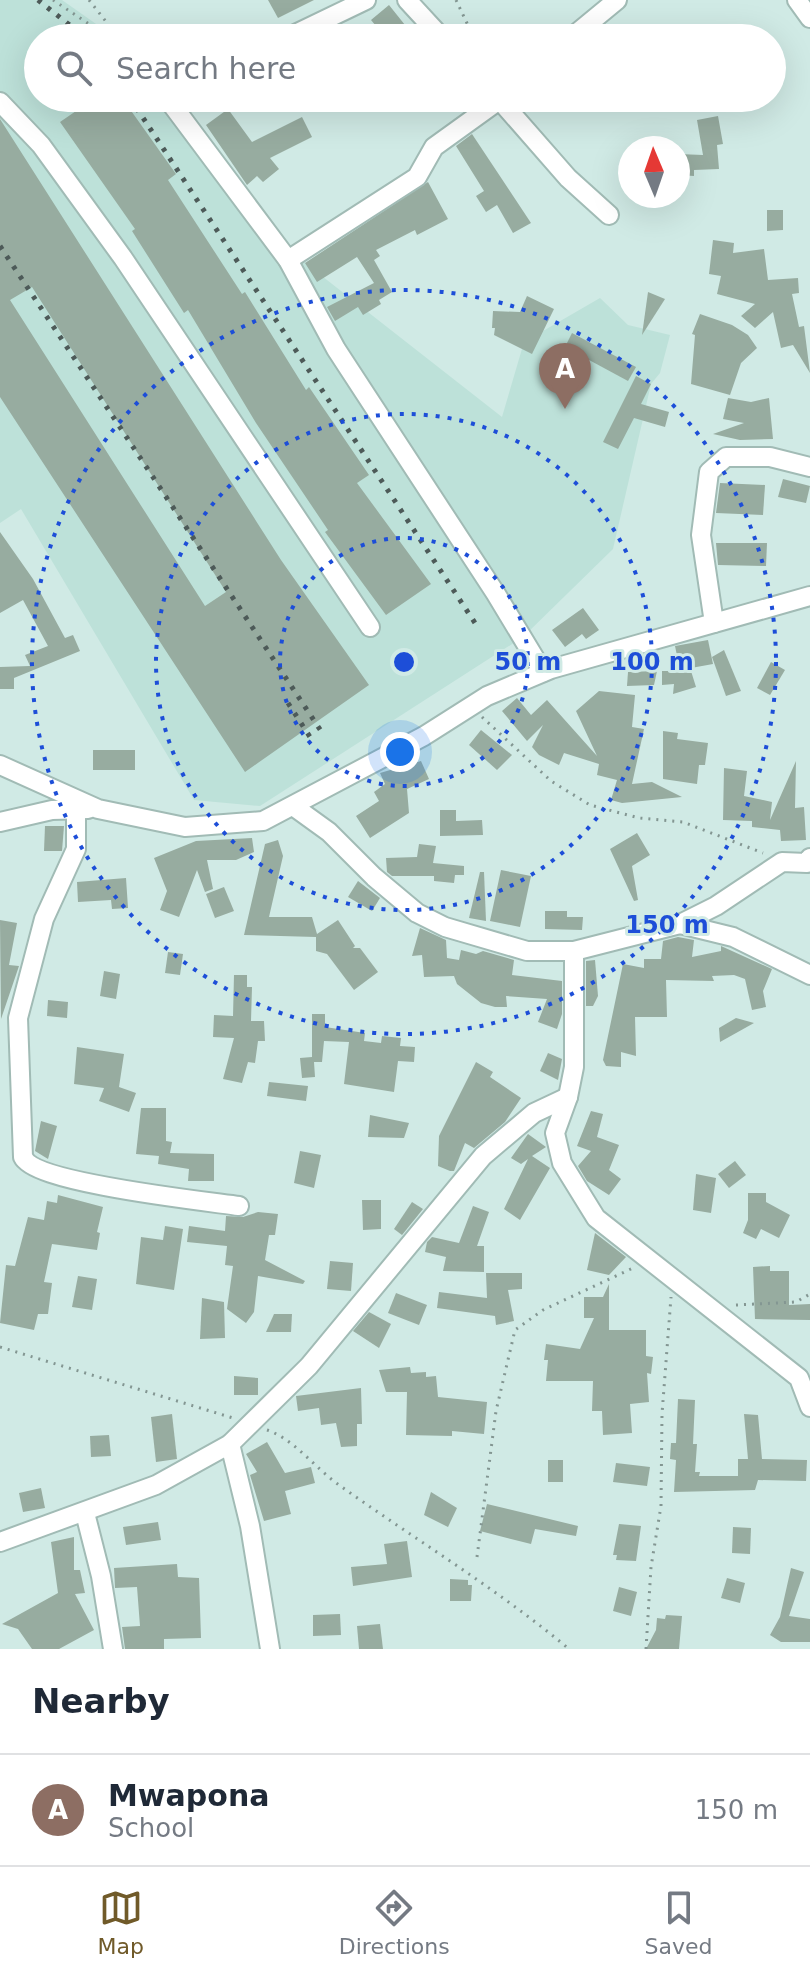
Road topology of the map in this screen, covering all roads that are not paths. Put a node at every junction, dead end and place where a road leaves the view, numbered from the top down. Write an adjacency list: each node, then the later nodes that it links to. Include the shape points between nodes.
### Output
1 (366, 0): 6 (street)
2 (407, 0): 7 (street)
3 (617, 0): 8 (street)
4 (797, 0): 5 (street)
5 (810, 18)
6 (316, 24)
7 (429, 24)
8 (588, 24)
9 (0, 102): 18 (street, via 41,145 123,258)
10 (177, 112): 14 (street)
11 (482, 112): 14 (street, via 439,143 417,177)
12 (511, 112): 13 (street, via 568,178)
13 (609, 215)
14 (288, 260): 19 (street, via 336,349)
15 (810, 467): 17 (street, via 770,457 726,457 709,472 701,535)
16 (810, 596): 17 (street)
17 (714, 623): 19 (street)
18 (370, 627)
19 (543, 672): 21 (street)
20 (0, 765): 23 (street)
21 (293, 806): 23 (street, via 263,821 185,827); 27 (street, via 417,913 445,927 527,951)
22 (76, 809): 23 (street); 24 (street); 30 (street, via 76,849 44,919 18,1018 23,1157 31,1168 72,1179)
23 (98, 809)
24 (0, 822)
25 (810, 858): 26 (street, via 807,863 782,862)
26 (680, 924): 27 (street); 28 (street, via 733,937)
27 (574, 951): 29 (street, via 576,1042)
28 (810, 975)
29 (568, 1097): 31 (street, via 555,1133 562,1163 596,1218 799,1378); 32 (street, via 534,1113 483,1156 309,1366)
30 (239, 1206)
31 (810, 1407)
32 (230, 1444): 33 (street, via 156,1485); 36 (street)
33 (85, 1513): 34 (street); 35 (street)
34 (0, 1542)
35 (113, 1649)
36 (270, 1649)

